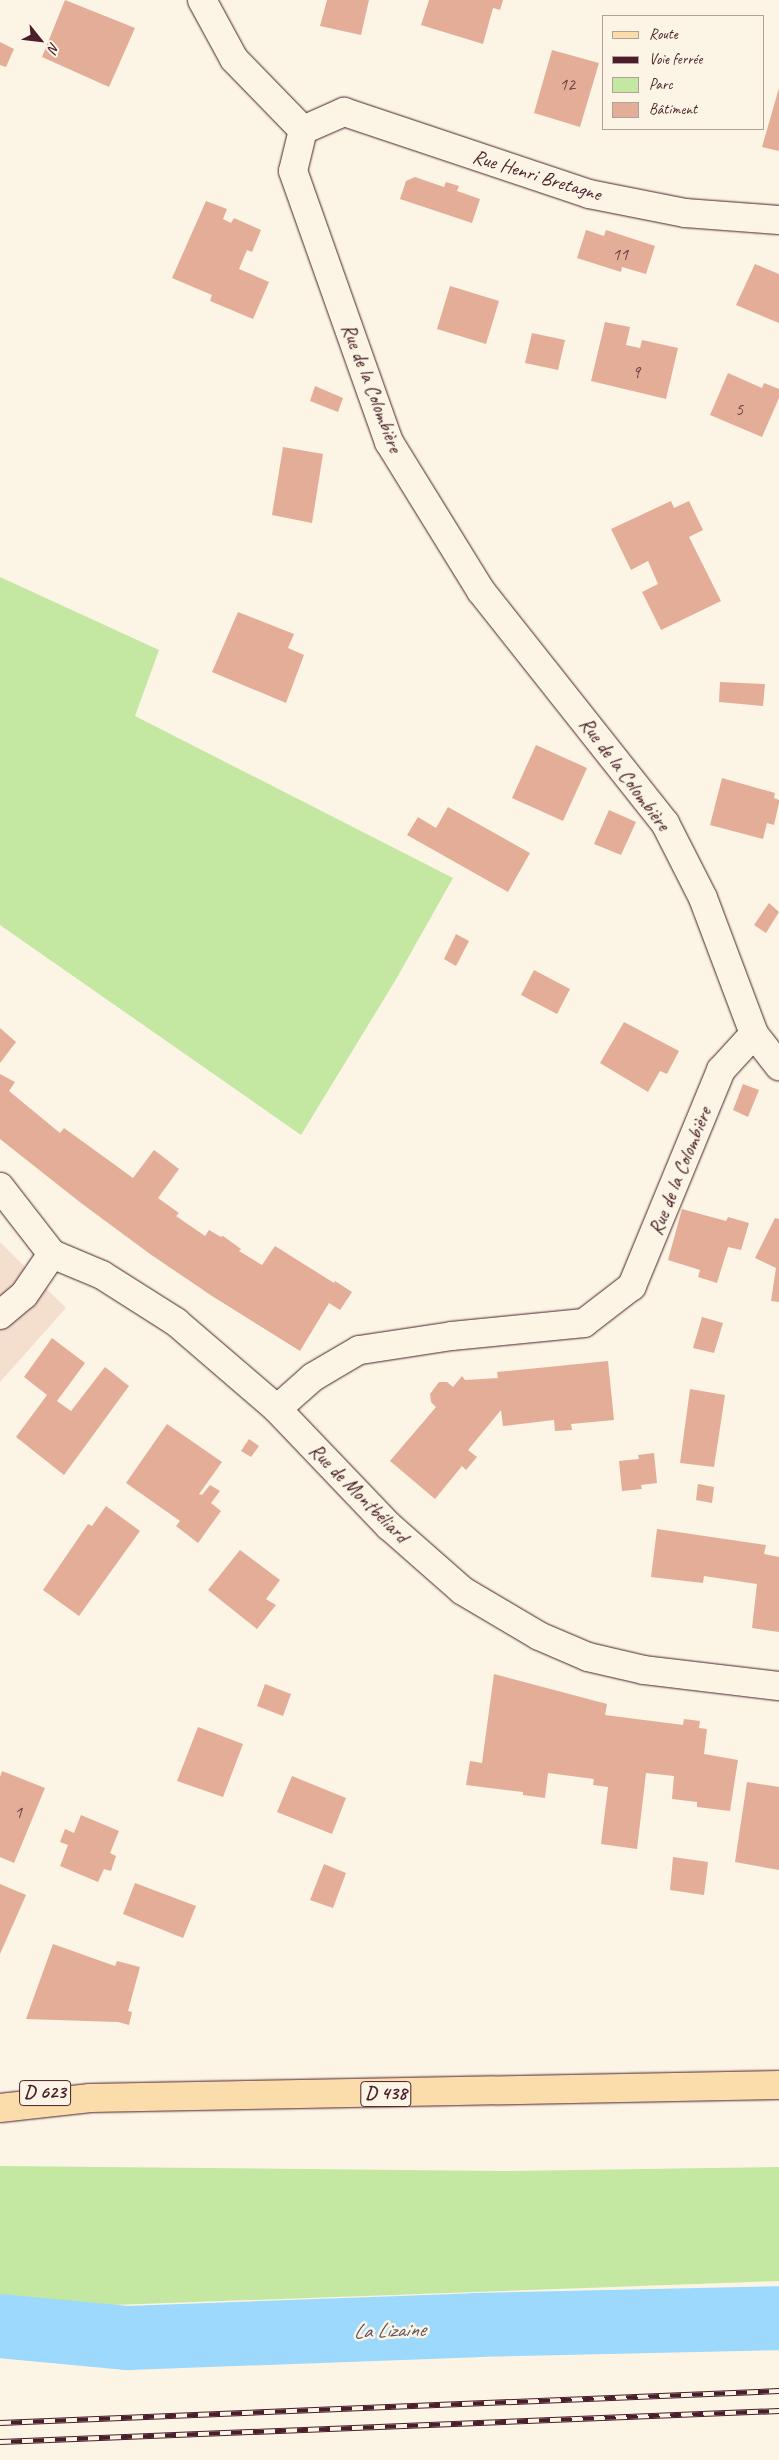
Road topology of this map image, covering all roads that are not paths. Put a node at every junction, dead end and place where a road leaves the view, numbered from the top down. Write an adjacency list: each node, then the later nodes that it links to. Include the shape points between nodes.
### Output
1 (202, 0): 2 (street, via 234,58)
2 (303, 130): 3 (street, Rue Henri Bretagne, via 344,112 589,194 685,213); 4 (street, Rue de la Colombière, via 293,171 389,442 481,591 665,823 703,898)
3 (779, 220)
4 (754, 1034): 5 (street); 9 (street, Rue de la Colombière, via 721,1070 632,1286 584,1323 452,1336 359,1350 313,1377)
5 (779, 1066)
6 (0, 1187): 7 (street, Rue de Montbéliard)
7 (52, 1254): 8 (street, via 24,1296); 9 (street, Rue de Montbéliard, via 102,1275 176,1322)
8 (0, 1315)
9 (277, 1409): 10 (street, Rue de Montbéliard, via 389,1526 463,1591 539,1636 588,1657 644,1670)
10 (779, 1686)
11 (779, 2085): 13 (main road, D 438)
12 (0, 2088): 13 (main road, D 623)
13 (90, 2098): 14 (main road, D 623)
14 (0, 2108)

